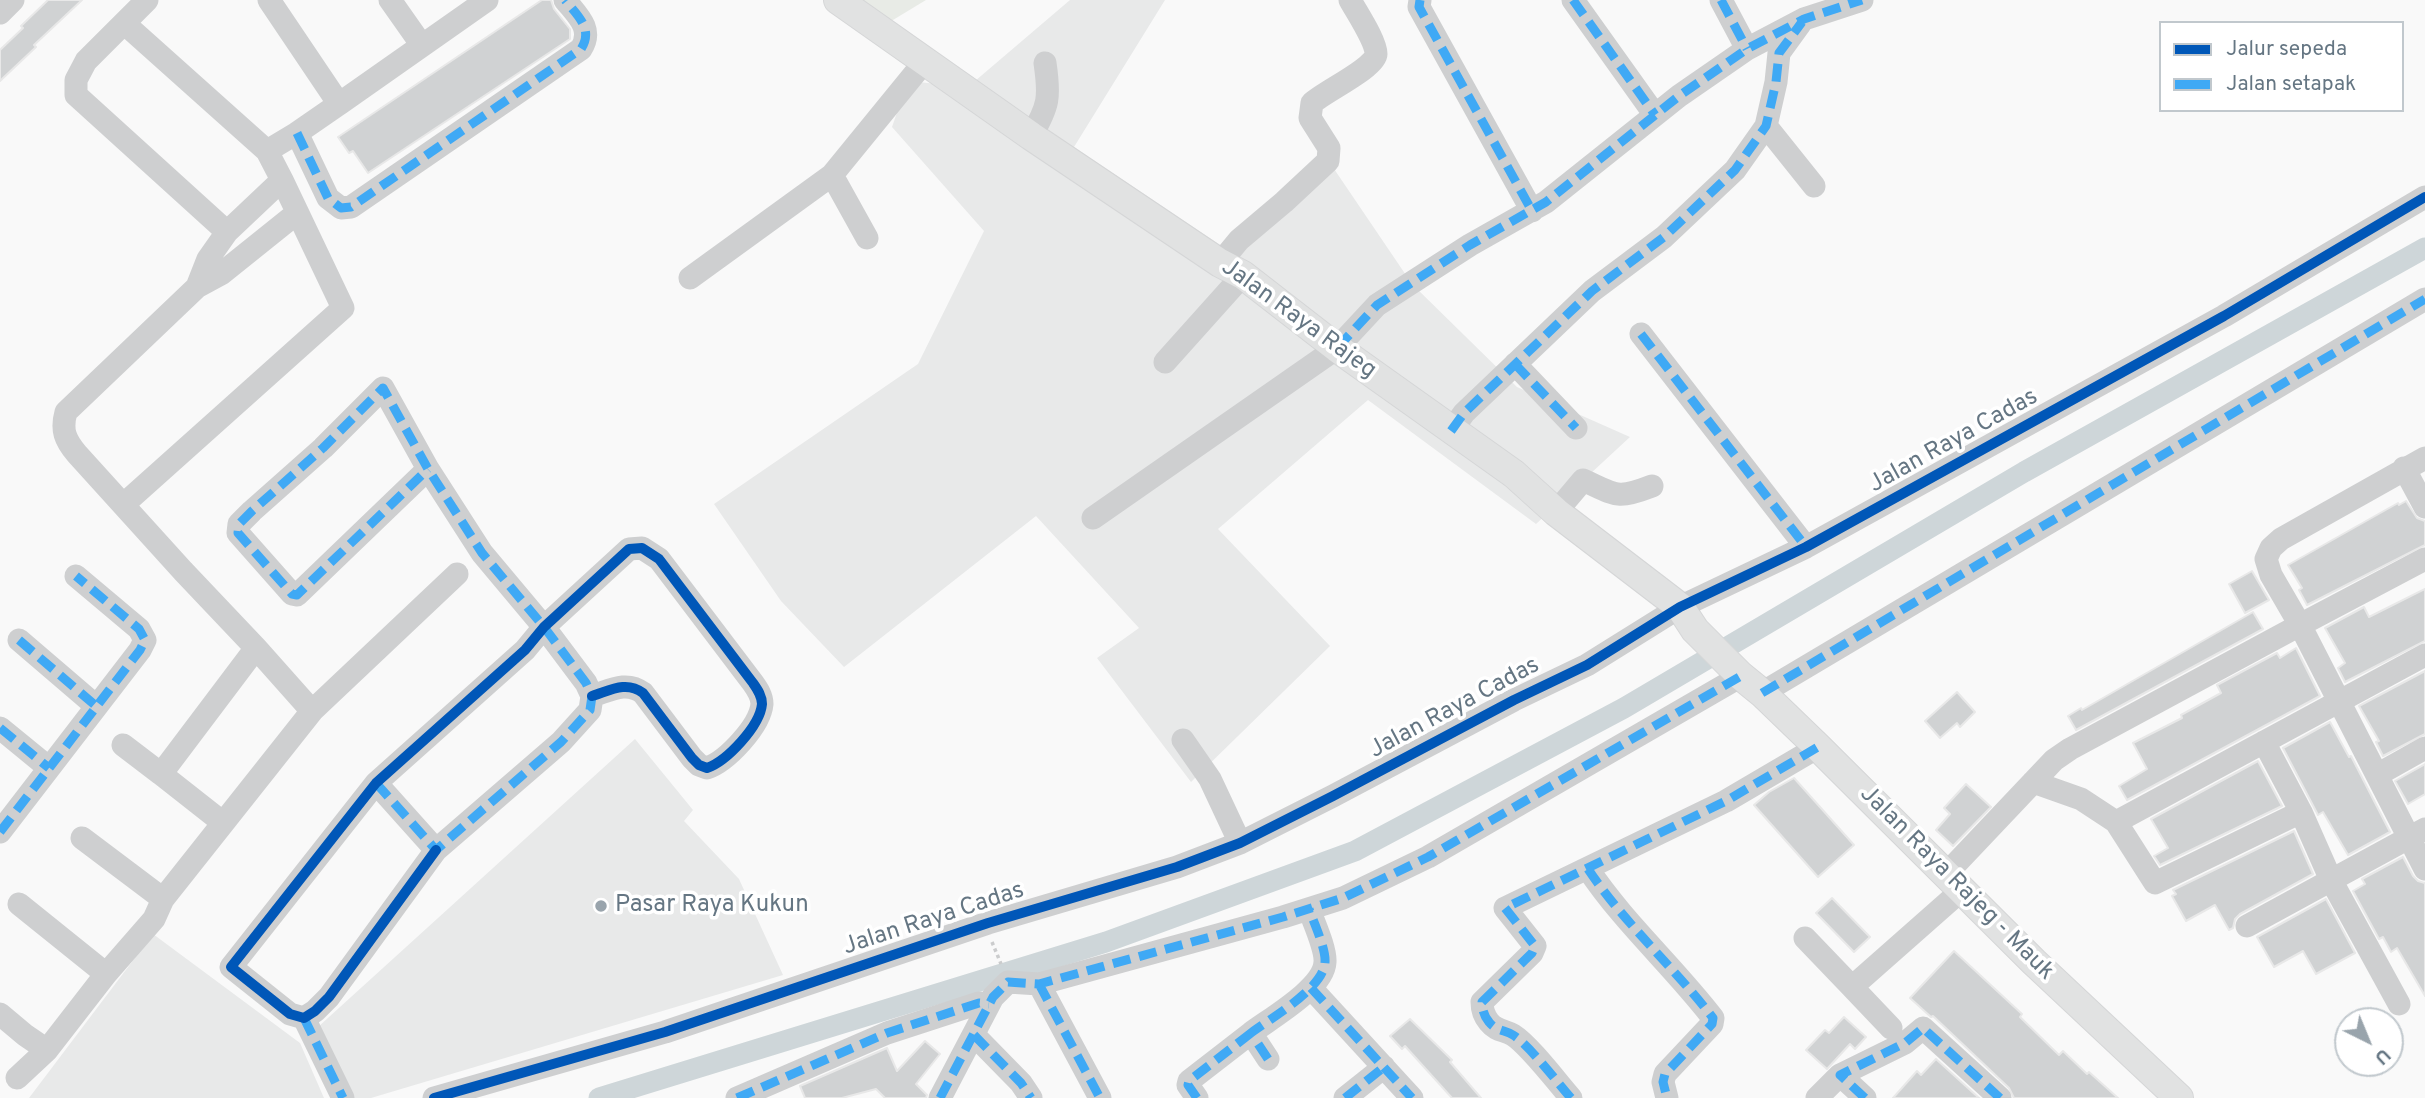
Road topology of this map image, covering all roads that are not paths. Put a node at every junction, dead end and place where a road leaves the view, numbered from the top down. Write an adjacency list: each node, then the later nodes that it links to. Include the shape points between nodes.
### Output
1 (13, 0): 13 (street)
2 (147, 0): 15 (street)
3 (269, 0): 20 (street)
4 (390, 0): 16 (street)
5 (487, 0): 16 (street)
6 (565, 0): 23 (street, via 583,22 586,42 581,49 351,207 341,208 328,198)
7 (838, 0): 18 (main road, Jalan Raya Rajeg)
8 (1350, 0): 34 (street, via 1376,58 1312,103 1310,118 1329,148 1328,161 1239,240)
9 (1420, 0): 30 (street, via 1419,7)
10 (1573, 0): 21 (street)
11 (1721, 0): 17 (street)
12 (1862, 0): 14 (street)
13 (0, 13)
14 (1804, 19): 17 (street); 22 (street, via 1779,53)
15 (125, 24): 25 (street); 32 (street, via 86,61 76,80 76,95)
16 (421, 44): 20 (street)
17 (1747, 49): 21 (street)
18 (925, 61): 24 (main road, Jalan Raya Rajeg); 26 (street)
19 (1045, 63): 24 (street, via 1047,104)
20 (338, 104): 23 (street)
21 (1655, 115): 30 (street)
22 (1766, 126): 28 (street); 41 (street, via 1735,170 1664,237 1592,291)
23 (297, 134): 25 (street)
24 (1031, 135): 34 (main road, Jalan Raya Rajeg)
25 (267, 151): 27 (street)
26 (832, 175): 33 (street); 35 (street)
27 (282, 180): 31 (street); 32 (street)
28 (1814, 186)
29 (2425, 197): 52 (street, Jalan Raya Cadas, via 2224,316)
30 (1532, 211): 39 (street, via 1394,293)
31 (297, 213): 36 (street, via 221,274); 48 (street, via 343,308)
32 (227, 232): 36 (street, via 208,259)
33 (867, 238)
34 (1232, 269): 39 (main road, Jalan Raya Rajeg); 40 (street)
35 (690, 278)
36 (197, 287): 48 (street, via 66,412 62,428 69,445)
37 (2425, 299): 62 (street)
38 (1641, 334): 52 (street)
39 (1337, 348): 43 (main road, Jalan Raya Rajeg); 51 (street)
40 (1165, 362)
41 (1516, 364): 42 (street); 43 (street)
42 (1576, 428)
43 (1451, 431): 50 (main road, Jalan Raya Rajeg, via 1514,474)
44 (2425, 458): 45 (street)
45 (2404, 468): 49 (street); 57 (street, via 2271,548 2266,559 2271,575)
46 (428, 470): 46 (street, via 297,595 238,533 239,524 383,388); 58 (street, via 482,553)
47 (1652, 486): 50 (street, via 1615,495 1583,480)
48 (124, 504): 60 (street)
49 (2425, 507)
50 (1556, 512): 56 (main road, Jalan Raya Rajeg)
51 (1093, 519)
52 (1806, 547): 56 (street, Jalan Raya Cadas)
53 (2425, 559): 57 (street)
54 (457, 574): 66 (street)
55 (76, 576): 65 (street, via 139,629 145,640)
56 (1687, 618): 62 (main road, Jalan Raya Rajeg); 84 (street, Jalan Raya Cadas)
57 (2300, 625): 64 (street); 76 (street, via 2070,749)
58 (544, 627): 63 (street); 63 (street, via 629,549 642,548 659,559 759,691 762,703 751,731 707,768 692,758 637,688 621,687); 77 (street, via 525,650)
59 (19, 640): 65 (street)
60 (257, 648): 66 (street); 74 (street)
61 (2425, 655): 64 (street)
62 (1746, 679): 71 (main road, Jalan Raya Rajeg - Mauk); 92 (street, via 1428,857)
63 (592, 696): 85 (street, via 590,710 561,742)
64 (2341, 702): 69 (street); 75 (street)
65 (96, 706): 73 (street)
66 (312, 711): 79 (street)
67 (0, 728): 73 (street)
68 (1183, 740): 84 (street, via 1210,779)
69 (2264, 742): 78 (street); 80 (street)
70 (123, 745): 74 (street)
71 (1818, 747): 86 (street, via 1726,801); 89 (main road, Jalan Raya Rajeg - Mauk)
72 (2425, 748): 75 (street)
73 (49, 768): 81 (street)
74 (160, 774): 79 (street)
75 (2377, 775): 82 (street)
76 (2033, 782): 80 (street, via 2081,799); 89 (street)
77 (376, 783): 85 (street); 102 (street, via 231,967 290,1014)
78 (2301, 812): 80 (street, via 2154,883); 88 (street)
79 (222, 822): 90 (street)
80 (2116, 822)
81 (1, 828)
82 (2417, 834): 87 (street); 88 (street)
83 (82, 838): 90 (street)
84 (1240, 843): 112 (street, Jalan Raya Cadas, via 666,1032)
85 (436, 850): 102 (street, via 330,997)
86 (1588, 869): 120 (street, via 1506,908 1535,946 1482,1002 1488,1021 1521,1042); 121 (street, via 1611,902 1713,1018 1665,1074)
87 (2425, 869)
88 (2331, 880): 93 (street); 100 (street)
89 (1955, 881): 97 (street); 125 (main road, Jalan Raya Rajeg - Mauk)
90 (163, 900): 95 (street, via 154,919)
91 (19, 904): 95 (street)
92 (1309, 909): 96 (street); 99 (street, via 1326,961)
93 (2247, 926)
94 (1805, 938): 97 (street)
95 (106, 974): 106 (street)
96 (1039, 984): 98 (street, via 1008,982); 116 (street)
97 (1852, 987): 103 (street)
98 (997, 988): 105 (street); 113 (street, via 979,1003 887,1033)
99 (1311, 988): 104 (street); 108 (street)
100 (2399, 1004)
101 (0, 1014): 106 (street)
102 (304, 1018): 111 (street)
103 (1891, 1028)
104 (1251, 1033): 107 (street); 117 (street, via 1189,1081)
105 (974, 1035): 114 (street); 115 (street)
106 (47, 1049): 110 (street)
107 (1268, 1059)
108 (1384, 1067): 118 (street); 119 (street)
109 (1840, 1075): 122 (street); 123 (street); 124 (street, via 1905,1043 1923,1028)
110 (17, 1078)
111 (343, 1098)
112 (434, 1098)
113 (737, 1098)
114 (940, 1098)
115 (1031, 1098)
116 (1100, 1098)
117 (1197, 1098)
118 (1345, 1098)
119 (1412, 1098)
120 (1571, 1098)
121 (1667, 1098)
122 (1817, 1098)
123 (1865, 1098)
124 (2000, 1098)
125 (2179, 1098)

